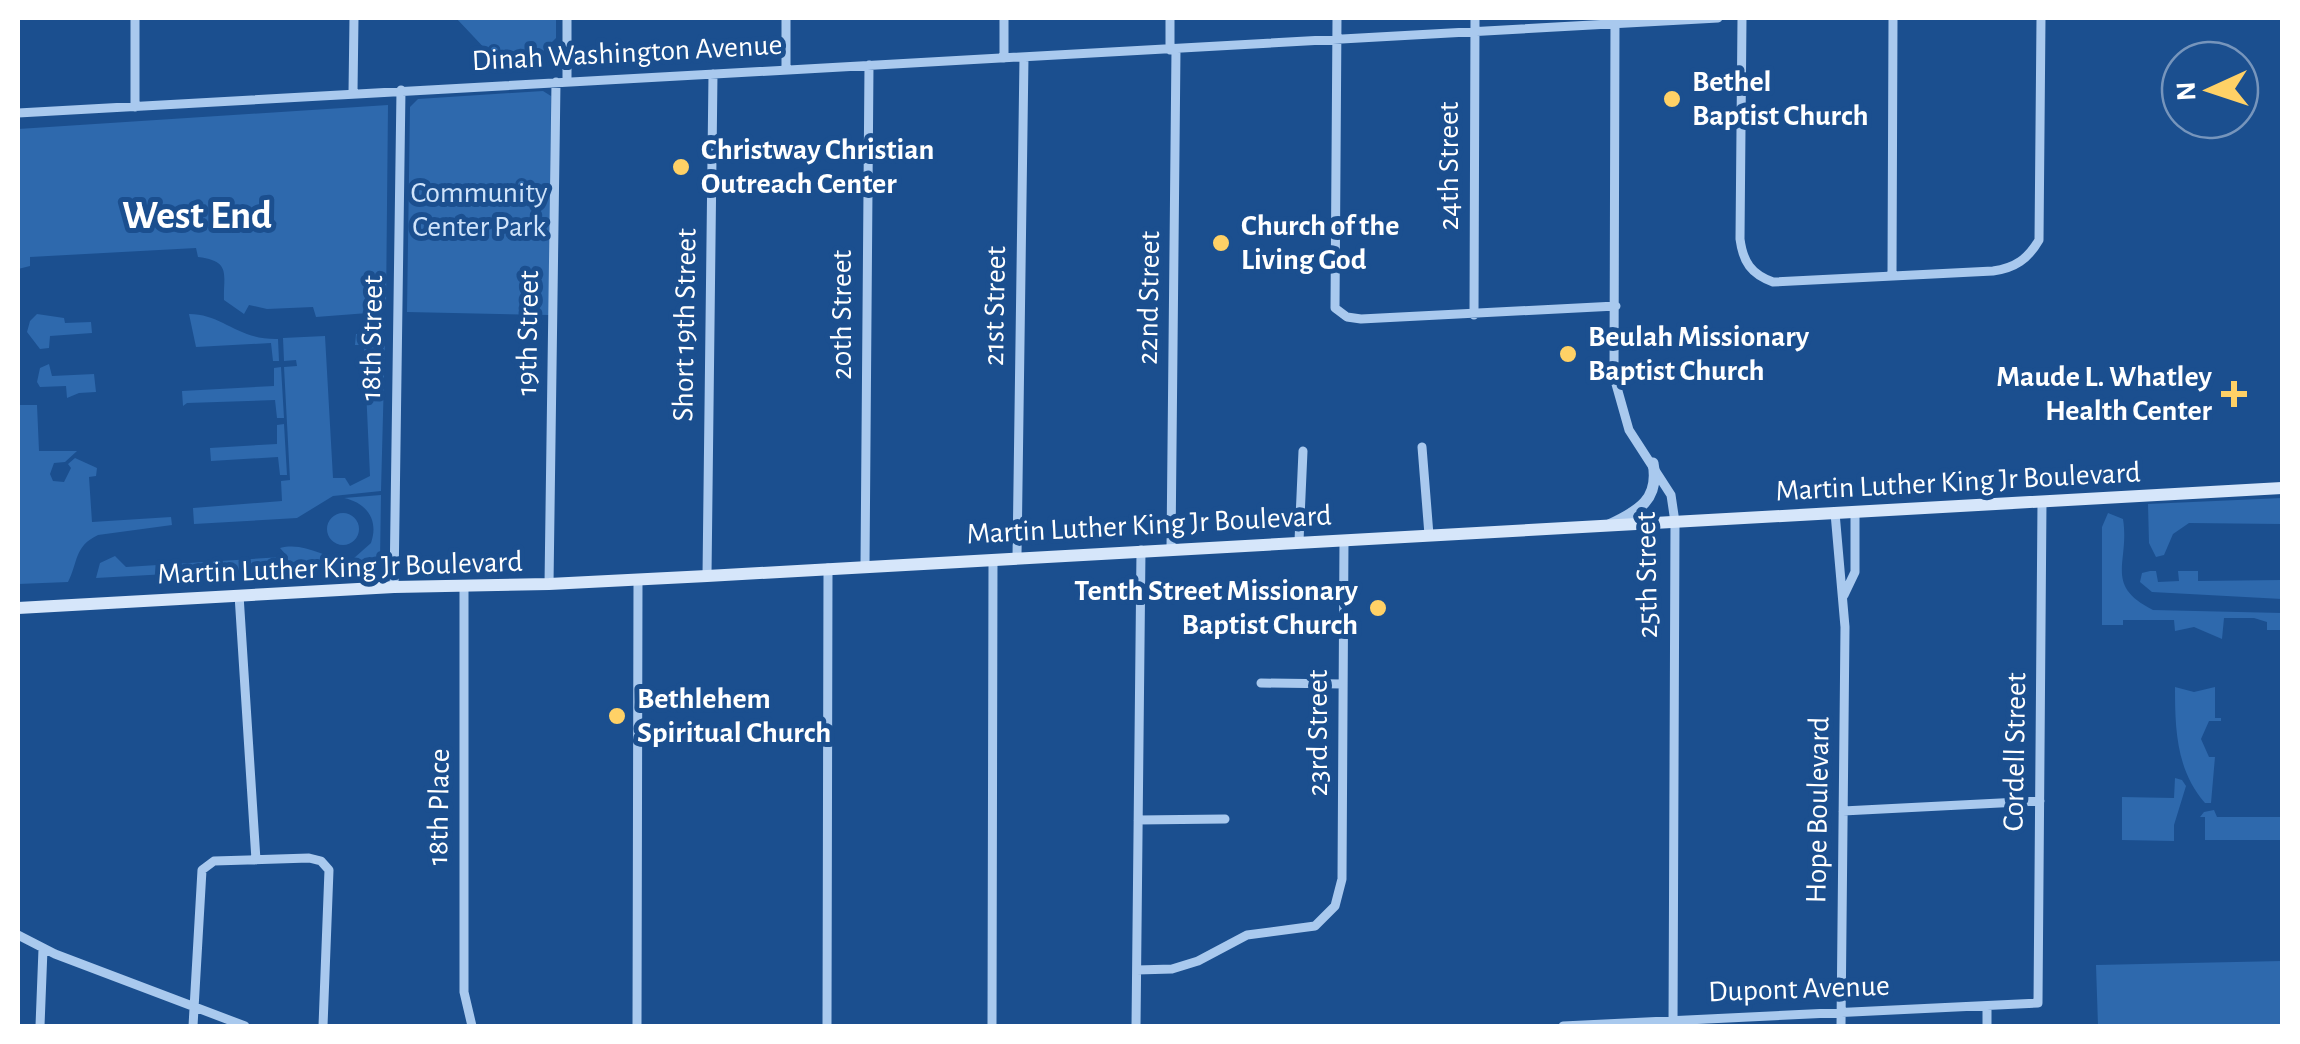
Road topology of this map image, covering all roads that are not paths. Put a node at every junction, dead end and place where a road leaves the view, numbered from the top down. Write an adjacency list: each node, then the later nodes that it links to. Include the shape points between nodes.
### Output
1 (135, 18): 25 (street)
2 (354, 18): 24 (street)
3 (568, 18): 22 (street, 19th Street)
4 (786, 18): 20 (street)
5 (1004, 18): 18 (street)
6 (1170, 18): 16 (street, 22nd Street)
7 (1337, 18): 15 (street)
8 (1475, 18): 14 (street, 24th Street)
9 (1718, 18): 13 (street, Dinah Washington Avenue)
10 (1742, 18): 27 (street, via 1740,239 1748,266 1773,282)
11 (1893, 18): 27 (street)
12 (2042, 18): 27 (street, via 2039,240 2032,253 1994,272)
13 (1615, 21): 14 (street, Dinah Washington Avenue); 28 (street, 25th Street)
14 (1475, 32): 15 (street, Dinah Washington Avenue); 29 (street, 24th Street)
15 (1337, 39): 16 (street, Dinah Washington Avenue); 29 (street, via 1335,308 1361,320)
16 (1173, 49): 17 (street, Dinah Washington Avenue); 42 (street, 22nd Street)
17 (1024, 57): 18 (street, Dinah Washington Avenue); 44 (street, 21st Street)
18 (1004, 58): 19 (street, Dinah Washington Avenue)
19 (869, 65): 20 (street, Dinah Washington Avenue); 46 (street, 20th Street)
20 (786, 70): 21 (street, Dinah Washington Avenue)
21 (713, 74): 22 (street, Dinah Washington Avenue); 48 (street, Short 19th Street)
22 (562, 82): 23 (street, Dinah Washington Avenue); 50 (street, 19th Street)
23 (401, 90): 24 (street, Dinah Washington Avenue); 51 (street, 18th Street)
24 (353, 92): 25 (street, Dinah Washington Avenue)
25 (135, 107): 26 (street, Dinah Washington Avenue)
26 (18, 113)
27 (1892, 274)
28 (1616, 306): 29 (street); 32 (street, 25th Street, via 1620,404)
29 (1474, 315)
30 (1422, 446): 39 (street)
31 (1303, 452): 41 (street)
32 (1652, 463): 37 (street, 25th Street, via 1671,496); 38 (street, via 1656,479 1648,499)
33 (2282, 488): 34 (main road, Martin Luther King Jr Boulevard)
34 (2042, 502): 35 (main road, Martin Luther King Jr Boulevard); 58 (street, Cordell Street)
35 (1855, 512): 36 (main road, Martin Luther King Jr Boulevard); 54 (street, Hope Boulevard, via 1855,572)
36 (1835, 513): 37 (main road, Martin Luther King Jr Boulevard); 54 (street, Hope Boulevard)
37 (1675, 522): 38 (main road, Martin Luther King Jr Boulevard); 70 (street, 25th Street)
38 (1608, 526): 39 (main road, Martin Luther King Jr Boulevard)
39 (1429, 536): 40 (main road, Martin Luther King Jr Boulevard)
40 (1344, 540): 41 (main road, Martin Luther King Jr Boulevard); 57 (street, 23rd Street)
41 (1299, 541): 42 (main road, Martin Luther King Jr Boulevard)
42 (1171, 548): 43 (main road, Martin Luther King Jr Boulevard)
43 (1141, 550): 44 (main road, Martin Luther King Jr Boulevard); 61 (street)
44 (1017, 556): 45 (main road, Martin Luther King Jr Boulevard)
45 (993, 559): 46 (main road, Martin Luther King Jr Boulevard); 78 (street)
46 (865, 566): 47 (main road, Martin Luther King Jr Boulevard)
47 (828, 568): 48 (main road, Martin Luther King Jr Boulevard); 77 (street)
48 (707, 576): 49 (main road, Martin Luther King Jr Boulevard)
49 (638, 580): 50 (main road, Martin Luther King Jr Boulevard); 76 (street)
50 (549, 584): 52 (main road, Martin Luther King Jr Boulevard)
51 (394, 587): 52 (main road, Martin Luther King Jr Boulevard); 53 (main road, Martin Luther King Jr Boulevard)
52 (464, 587): 75 (street, 18th Place, via 464,992)
53 (239, 595): 55 (main road, Martin Luther King Jr Boulevard); 62 (street)
54 (1844, 595): 59 (street, Hope Boulevard)
55 (18, 608)
56 (1261, 683): 57 (street)
57 (1343, 684): 65 (street, 23rd Street, via 1342,879 1335,906 1301,930 1247,935 1172,970)
58 (2040, 801): 59 (street); 67 (street, Cordell Street)
59 (1843, 811): 69 (street, Hope Boulevard)
60 (1225, 819): 61 (street)
61 (1138, 820): 65 (street)
62 (256, 860): 66 (street, via 214,862 202,870); 74 (street, via 309,858 329,870)
63 (18, 935): 64 (street)
64 (43, 948): 66 (street); 71 (street)
65 (1137, 970): 79 (street)
66 (194, 1004): 72 (street); 73 (street)
67 (2038, 1004): 68 (street, Dupont Avenue)
68 (1987, 1006): 69 (street, Dupont Avenue); 82 (street)
69 (1841, 1013): 70 (street, Dupont Avenue); 81 (street, Hope Boulevard)
70 (1672, 1023): 80 (street, Dupont Avenue)
71 (40, 1026)
72 (193, 1026)
73 (245, 1026)
74 (323, 1026)
75 (472, 1026)
76 (637, 1026)
77 (827, 1026)
78 (992, 1026)
79 (1136, 1026)
80 (1563, 1026)
81 (1841, 1026)
82 (1987, 1026)

